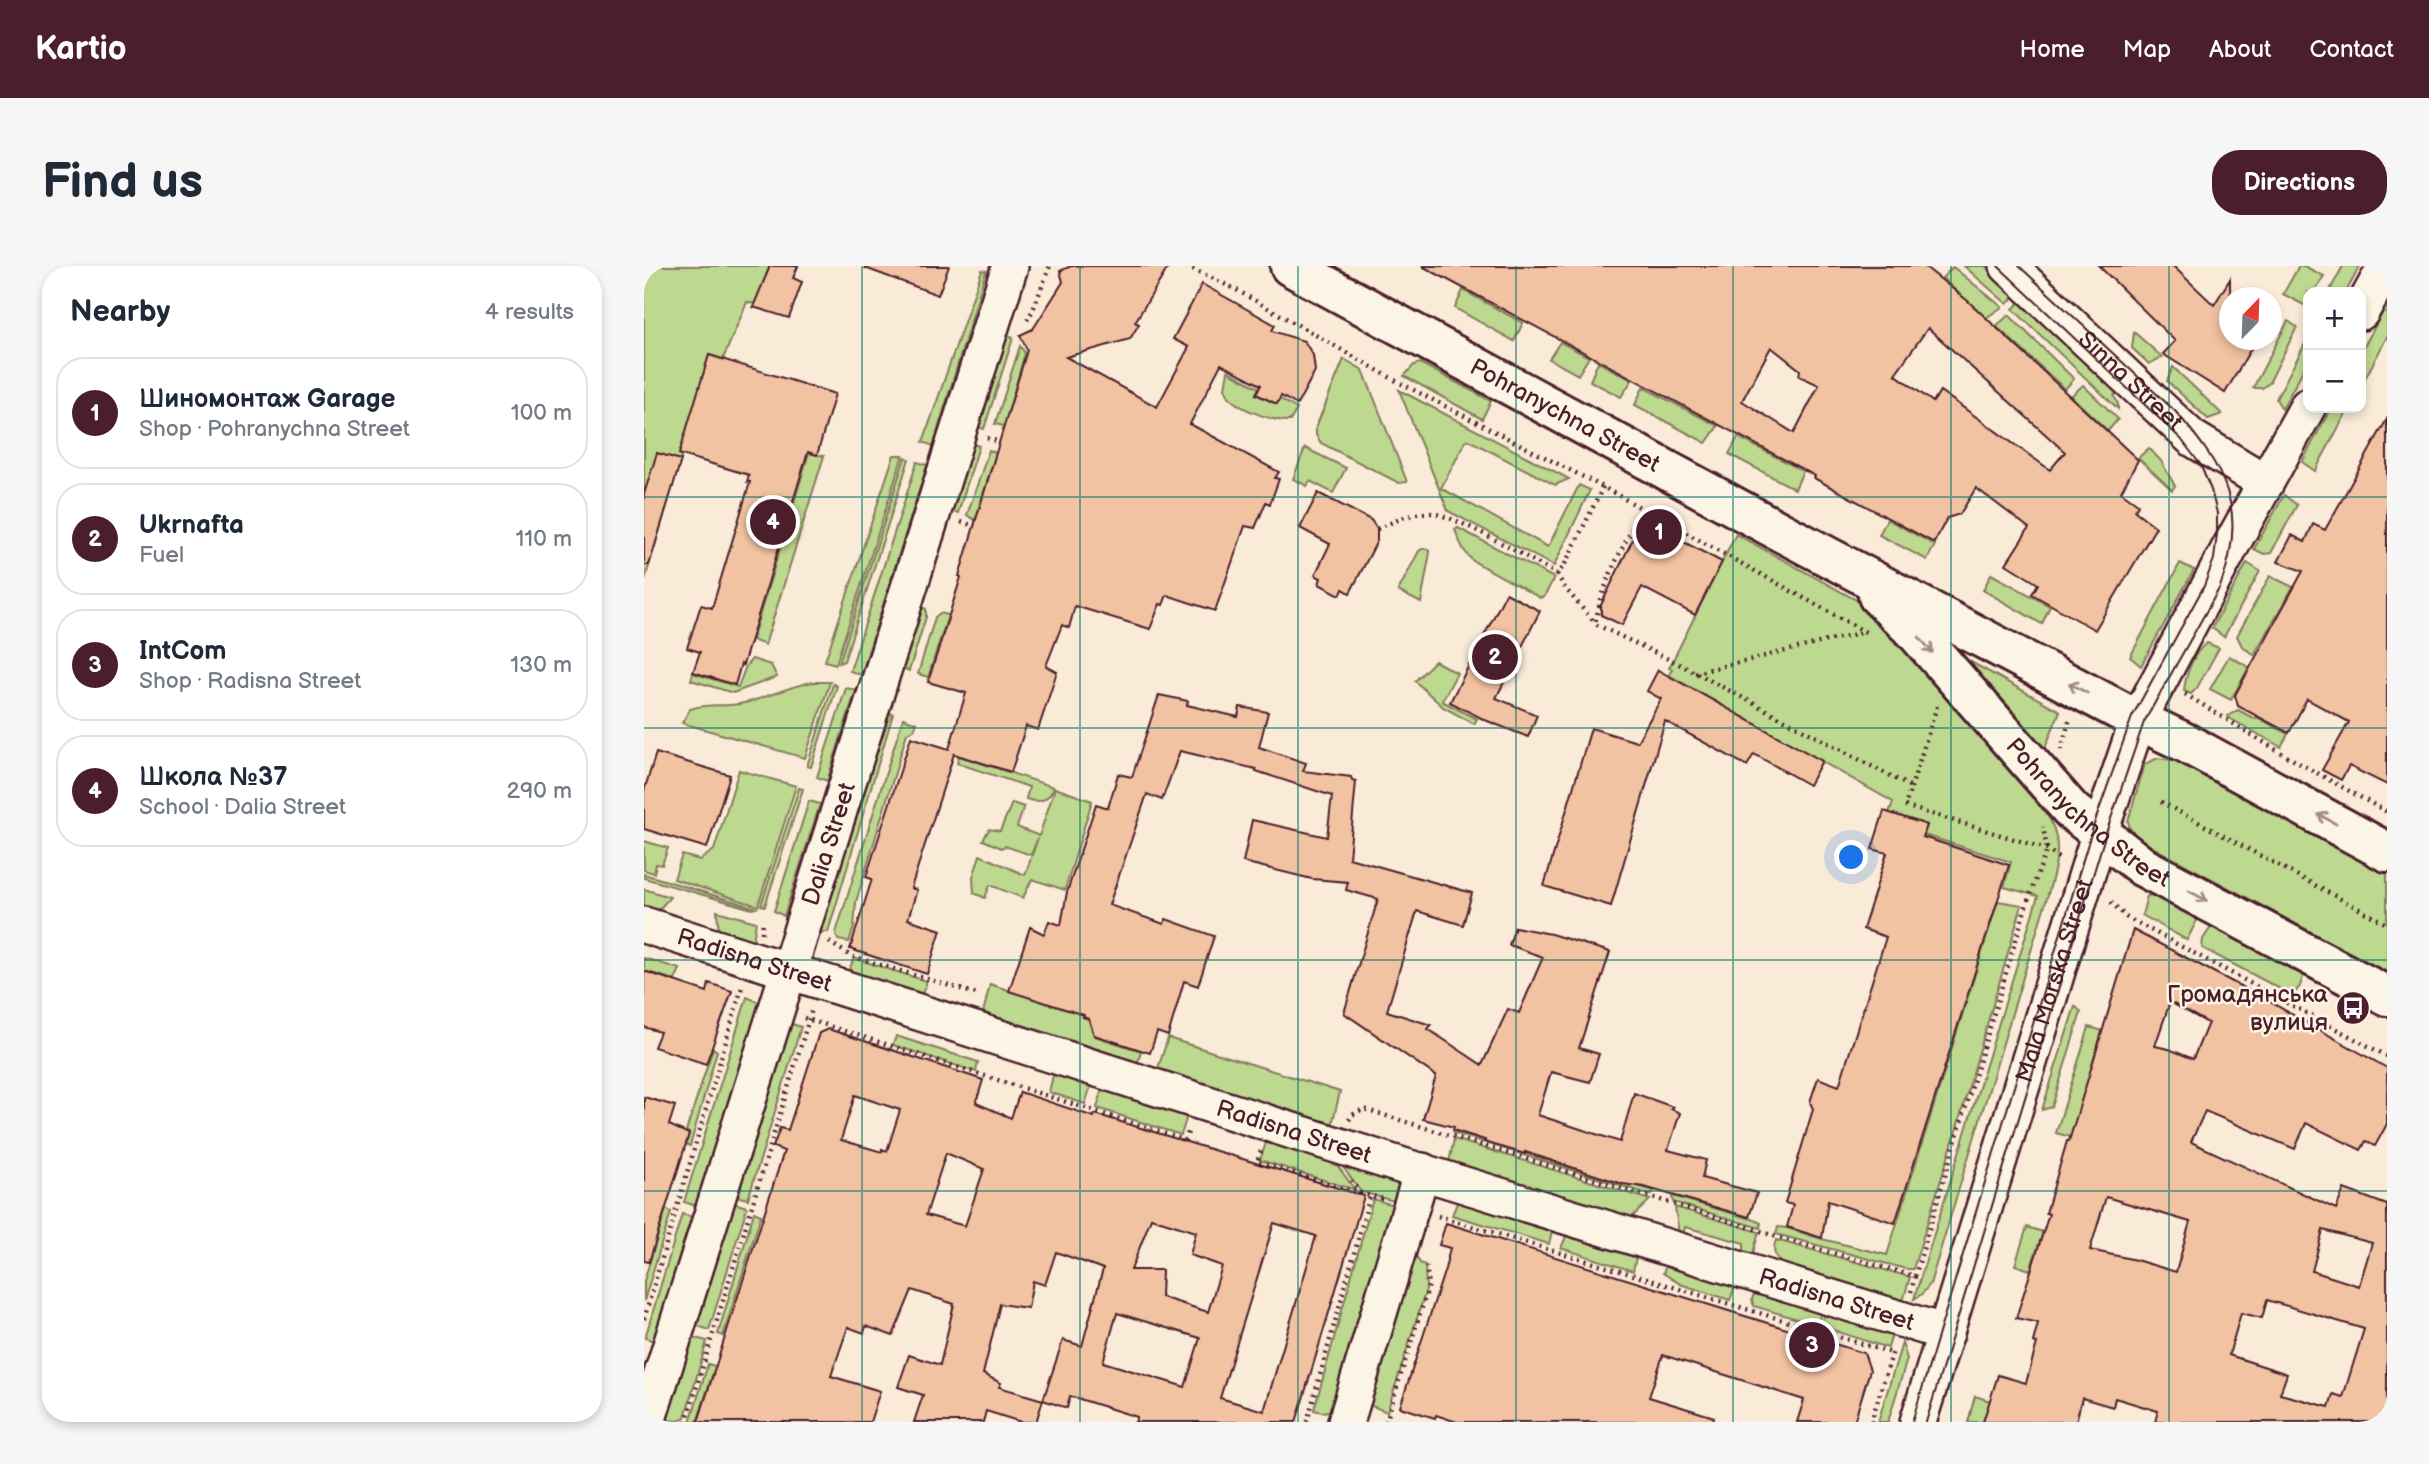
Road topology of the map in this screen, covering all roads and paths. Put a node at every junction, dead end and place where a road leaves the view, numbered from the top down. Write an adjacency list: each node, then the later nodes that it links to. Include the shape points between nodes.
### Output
1 (1010, 266): 37 (street, Dalia Street)
2 (1186, 266): 11 (path)
3 (1290, 266): 16 (main road, Pohranychna Street)
4 (2008, 266): 10 (street, Sinna Street, via 2192,438)
5 (2386, 266): 6 (street)
6 (2366, 303)
7 (2304, 413): 10 (street, Mala Morska Street)
8 (986, 438): 9 (path)
9 (1000, 442)
10 (2265, 482): 25 (street, Mala Morska Street)
11 (1603, 487): 12 (path); 17 (path)
12 (1643, 510): 18 (path, via 1615,561); 19 (path)
13 (960, 521): 14 (path)
14 (975, 526)
15 (1377, 529): 17 (path, via 1409,514 1432,513)
16 (1841, 564): 25 (main road, Pohranychna Street, one-way to 16); 31 (main road, Pohranychna Street, one-way to 31, via 1917,634 2072,811)
17 (1557, 574): 18 (path)
18 (1595, 624): 21 (path)
19 (1865, 632): 20 (path); 21 (path)
20 (1873, 637)
21 (1695, 673): 27 (path)
22 (2184, 694): 29 (path)
23 (1947, 712): 27 (path, via 1939,701)
24 (2070, 717): 26 (path)
25 (2138, 720): 31 (street, Mala Morska Street); 33 (main road, Pohranychna Street, one-way to 25)
26 (2060, 755)
27 (1911, 788): 32 (path, via 1905,806)
28 (2161, 802): 35 (path)
29 (2387, 811)
30 (2044, 820): 32 (path)
31 (2100, 832): 34 (street, Mala Morska Street); 41 (main road, Pohranychna Street, one-way to 41, via 2143,867)
32 (2047, 849): 34 (path); 46 (path, via 1915,1276 1364,1109 1352,1115)
33 (2387, 852)
34 (2086, 881): 43 (path, via 2126,917); 52 (street, Mala Morska Street)
35 (2387, 924)
36 (644, 925): 37 (street, Radisna Street)
37 (804, 978): 40 (path, via 830,942 851,956); 42 (street, Dalia Street); 42 (path); 46 (street, Radisna Street)
38 (732, 983): 39 (path)
39 (743, 986): 42 (path); 51 (path)
40 (980, 996)
41 (2387, 996)
42 (793, 1014): 44 (path, via 1185,1140); 54 (street, Dalia Street); 55 (path)
43 (2387, 1056)
44 (1189, 1129)
45 (1264, 1139): 46 (path, via 1257,1162 1360,1193 1335,1159)
46 (1339, 1146): 47 (street, Radisna Street)
47 (1422, 1171): 52 (street, Radisna Street); 57 (street)
48 (1370, 1196): 56 (path)
49 (1427, 1213): 53 (path)
50 (1420, 1258): 58 (path, via 1426,1264 1429,1285)
51 (644, 1319)
52 (1946, 1333): 59 (street, Mala Morska Street)
53 (1892, 1353)
54 (648, 1422)
55 (686, 1422)
56 (1307, 1422)
57 (1346, 1422)
58 (1386, 1422)
59 (1918, 1422)

